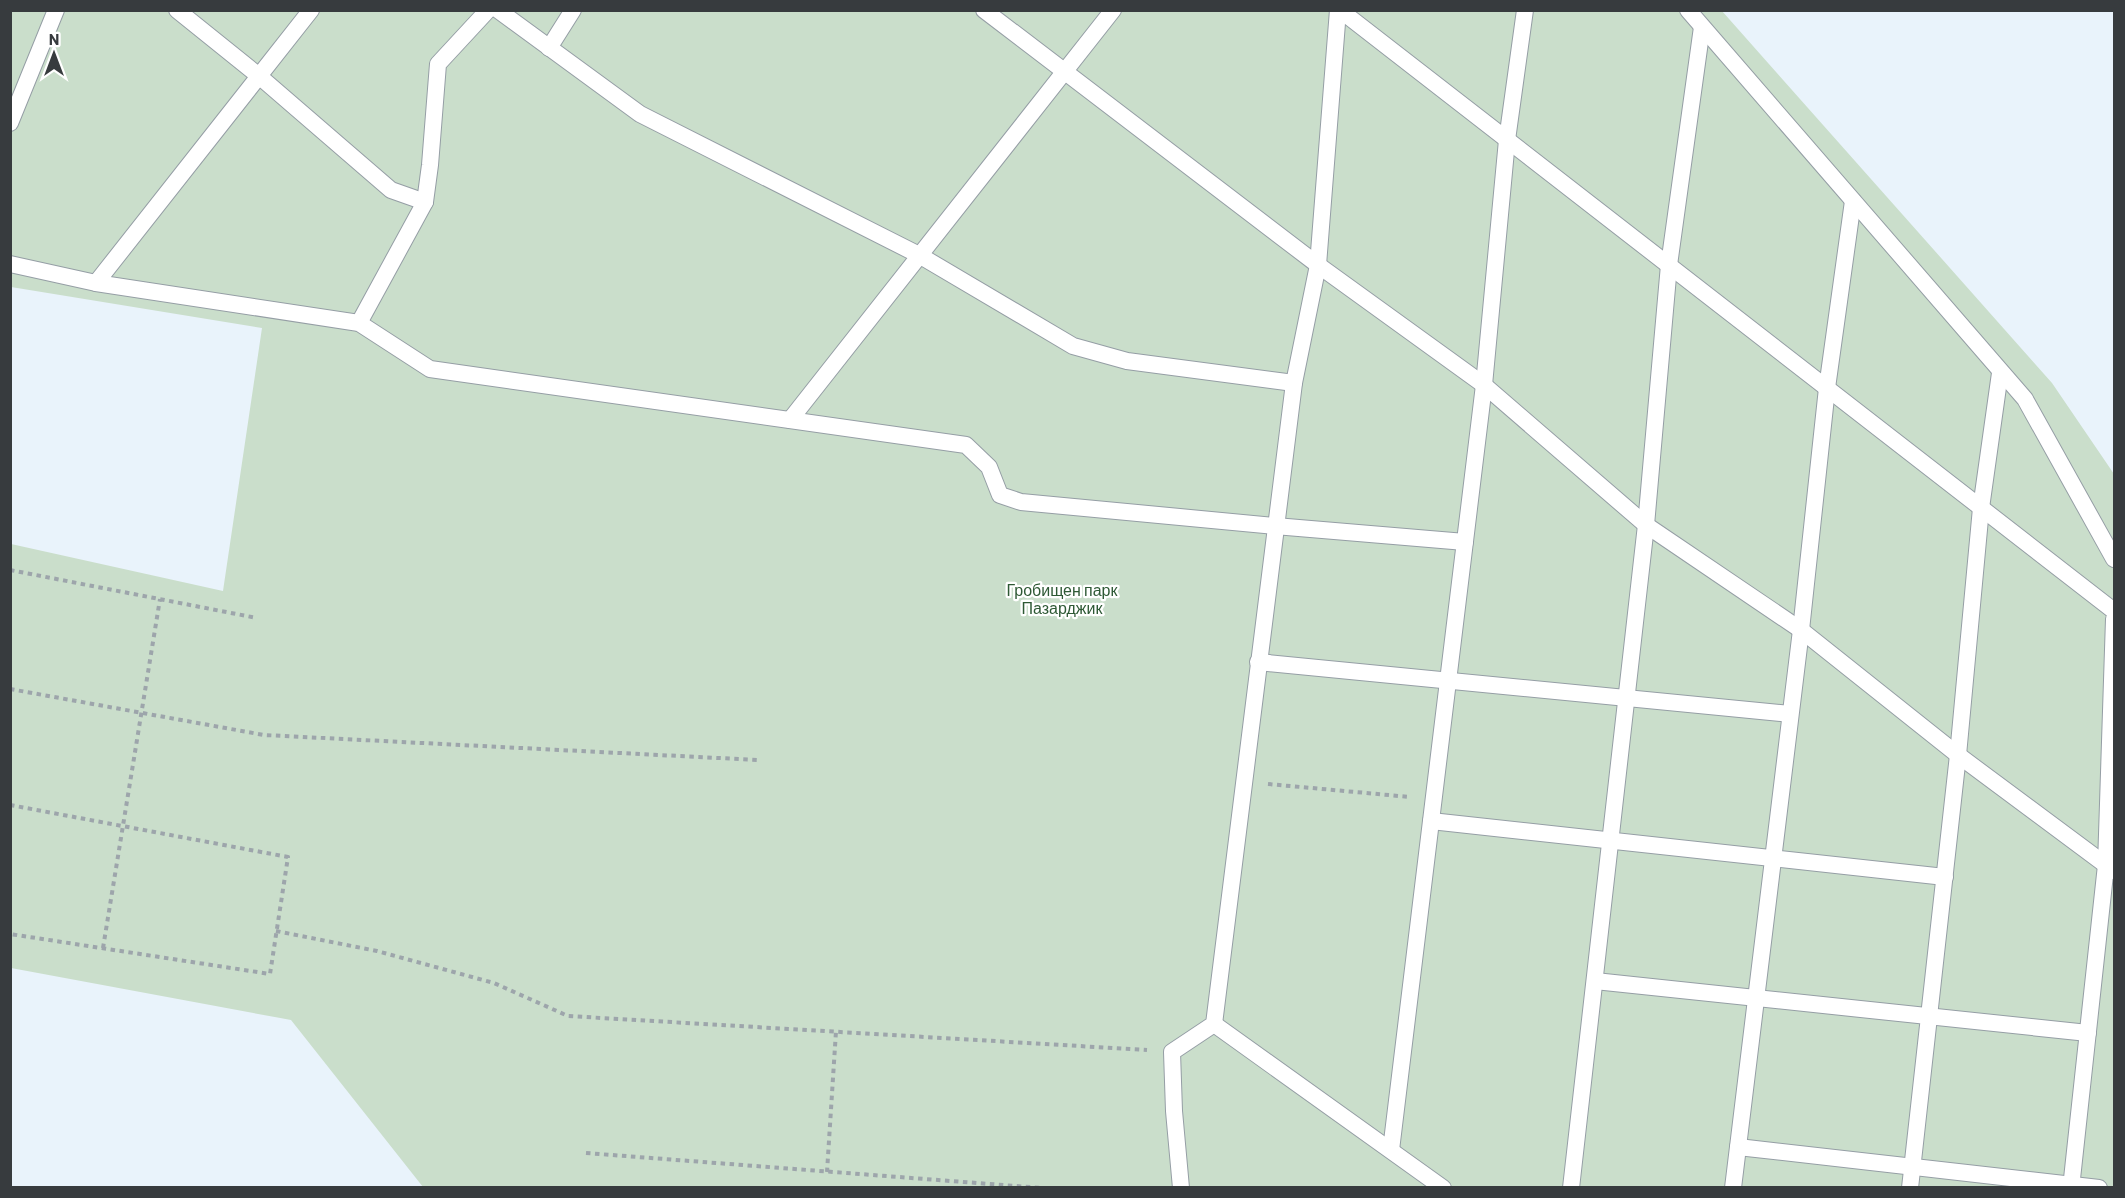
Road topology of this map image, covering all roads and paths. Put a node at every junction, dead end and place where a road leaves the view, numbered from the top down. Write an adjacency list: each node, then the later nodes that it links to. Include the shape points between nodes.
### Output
1 (56, 10): 16 (lane)
2 (177, 10): 15 (lane)
3 (311, 10): 15 (lane)
4 (488, 10): 19 (lane, via 438,64)
5 (498, 10): 13 (lane)
6 (573, 10): 13 (lane)
7 (984, 10): 14 (lane)
8 (1113, 10): 14 (lane)
9 (1339, 10): 17 (lane); 22 (lane)
10 (1525, 10): 17 (lane)
11 (1688, 10): 12 (lane)
12 (1702, 27): 18 (lane); 23 (lane)
13 (549, 48): 20 (lane, via 640,114)
14 (1064, 72): 20 (lane); 22 (lane)
15 (259, 76): 19 (lane, via 391,190); 24 (lane)
16 (10, 123)
17 (1507, 140): 23 (lane); 28 (lane)
18 (1853, 201): 26 (lane); 29 (lane)
19 (425, 202): 25 (lane)
20 (919, 255): 27 (lane, via 1073,346 1127,361); 30 (lane)
21 (10, 264): 24 (lane)
22 (1318, 265): 27 (lane); 28 (lane)
23 (1669, 265): 29 (lane); 32 (lane)
24 (96, 283): 25 (lane)
25 (359, 324): 30 (lane, via 430,369)
26 (2000, 373): 31 (lane); 35 (lane, via 2025,399)
27 (1294, 383): 33 (lane)
28 (1484, 385): 32 (lane); 34 (lane)
29 (1827, 388): 31 (lane); 41 (lane)
30 (790, 420): 33 (lane, via 966,445 989,467 1000,495 1021,502)
31 (1981, 508): 38 (lane); 48 (lane)
32 (1646, 525): 41 (lane); 45 (lane)
33 (1275, 526): 34 (lane); 42 (lane)
34 (1465, 542): 43 (lane)
35 (2115, 559)
36 (10, 570): 37 (path)
37 (160, 599): 39 (path); 46 (path)
38 (2115, 611)
39 (257, 618)
40 (2115, 619): 57 (lane)
41 (1801, 630): 47 (lane); 48 (lane)
42 (1258, 662): 43 (lane); 50 (lane)
43 (1448, 681): 45 (lane); 51 (lane)
44 (10, 689): 46 (path)
45 (1626, 698): 47 (lane); 55 (lane)
46 (141, 713): 49 (path, via 264,735); 54 (path)
47 (1790, 714): 56 (lane)
48 (1958, 755): 57 (lane); 58 (lane)
49 (758, 760)
50 (1244, 782): 51 (path); 65 (lane)
51 (1434, 800): 53 (lane)
52 (10, 806): 54 (path)
53 (1431, 821): 55 (lane); 70 (lane)
54 (122, 826): 59 (path, via 288,857); 61 (path)
55 (1610, 841): 56 (lane); 62 (lane)
56 (1773, 858): 58 (lane); 63 (lane)
57 (2110, 868): 67 (lane)
58 (1945, 877): 64 (lane)
59 (276, 931): 61 (path, via 270,974); 66 (path, via 377,951 494,983 568,1016)
60 (10, 934): 61 (path)
61 (103, 948)
62 (1595, 981): 63 (lane); 78 (lane)
63 (1756, 998): 64 (lane); 69 (lane)
64 (1929, 1016): 67 (lane); 72 (lane)
65 (1214, 1024): 68 (lane); 70 (lane)
66 (836, 1031): 68 (path); 73 (path)
67 (2088, 1033): 74 (lane)
68 (1172, 1052): 76 (lane)
69 (1738, 1148): 72 (lane); 79 (lane)
70 (1391, 1150): 77 (lane)
71 (586, 1153): 73 (path)
72 (1912, 1167): 74 (lane); 80 (lane)
73 (827, 1172): 75 (path)
74 (2071, 1186): 81 (lane)
75 (1042, 1188)
76 (1181, 1188)
77 (1443, 1188)
78 (1571, 1188)
79 (1733, 1188)
80 (1910, 1188)
81 (2099, 1188)

